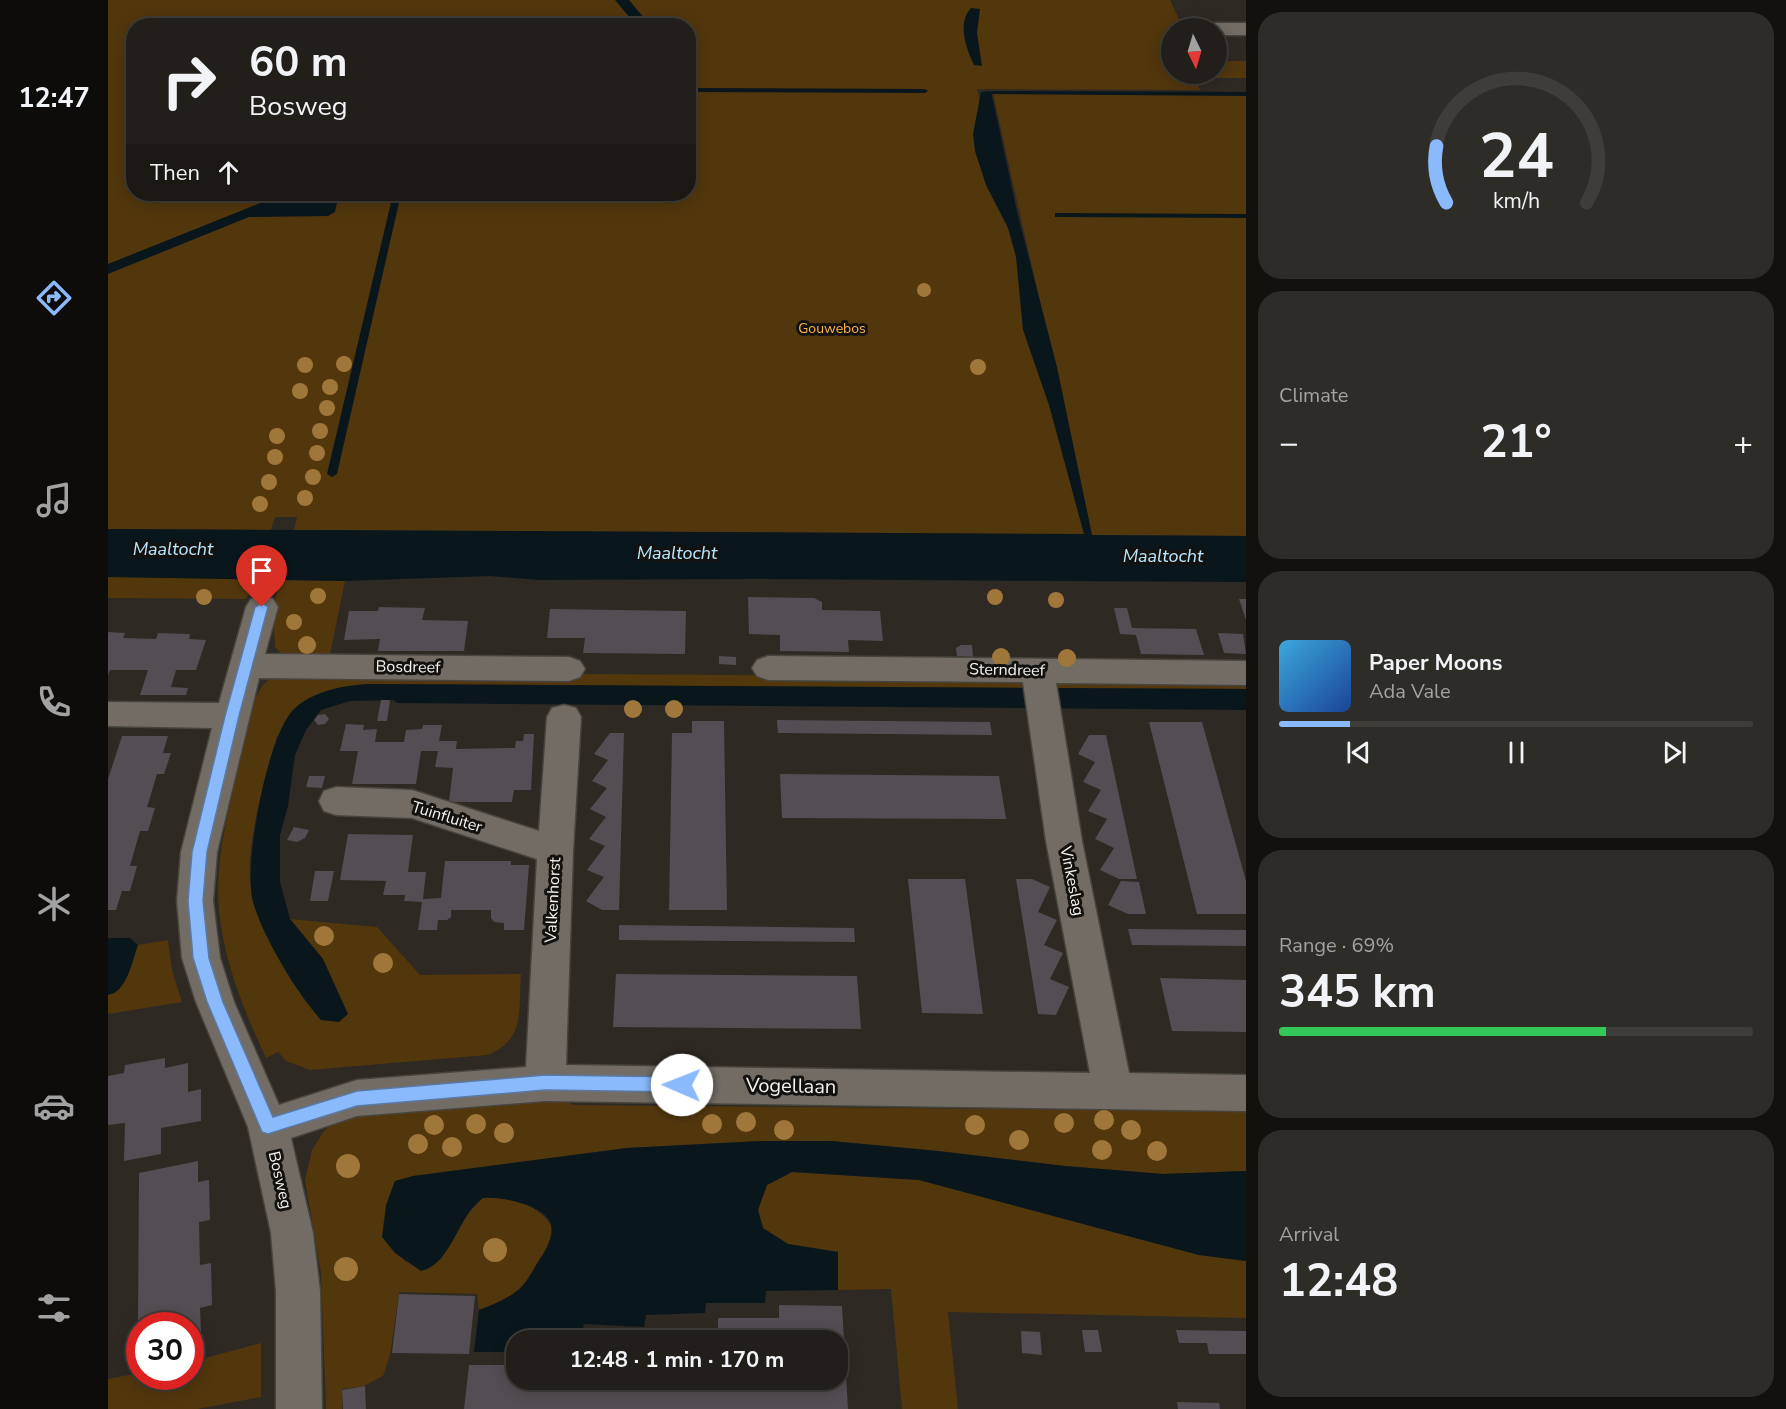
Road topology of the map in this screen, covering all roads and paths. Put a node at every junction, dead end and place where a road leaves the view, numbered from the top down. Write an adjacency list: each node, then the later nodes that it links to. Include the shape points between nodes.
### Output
1 (1227, 29): 2 (street)
2 (1246, 29)
3 (262, 607): 4 (street)
4 (246, 666): 6 (street, Bosdreef); 10 (street)
5 (768, 668): 8 (street, Sterndreef)
6 (569, 669)
7 (1246, 673): 8 (street, Sterndreef)
8 (1041, 689): 15 (street, Vinkeslag, via 1064,841)
9 (108, 714): 10 (street)
10 (232, 716): 17 (street, Bosweg, via 200,852 195,901 201,958 215,1002)
11 (564, 717): 13 (street, Valkenhorst)
12 (336, 801): 13 (street, Tuinfluiter, via 412,804)
13 (555, 850): 14 (street, Valkenhorst)
14 (545, 1083): 15 (street, Vogellaan); 17 (street, Vogellaan, via 357,1098)
15 (1113, 1091): 16 (street, Vogellaan)
16 (1246, 1093)
17 (268, 1127): 18 (street, Bosweg, via 292,1233 298,1291)
18 (299, 1409)

